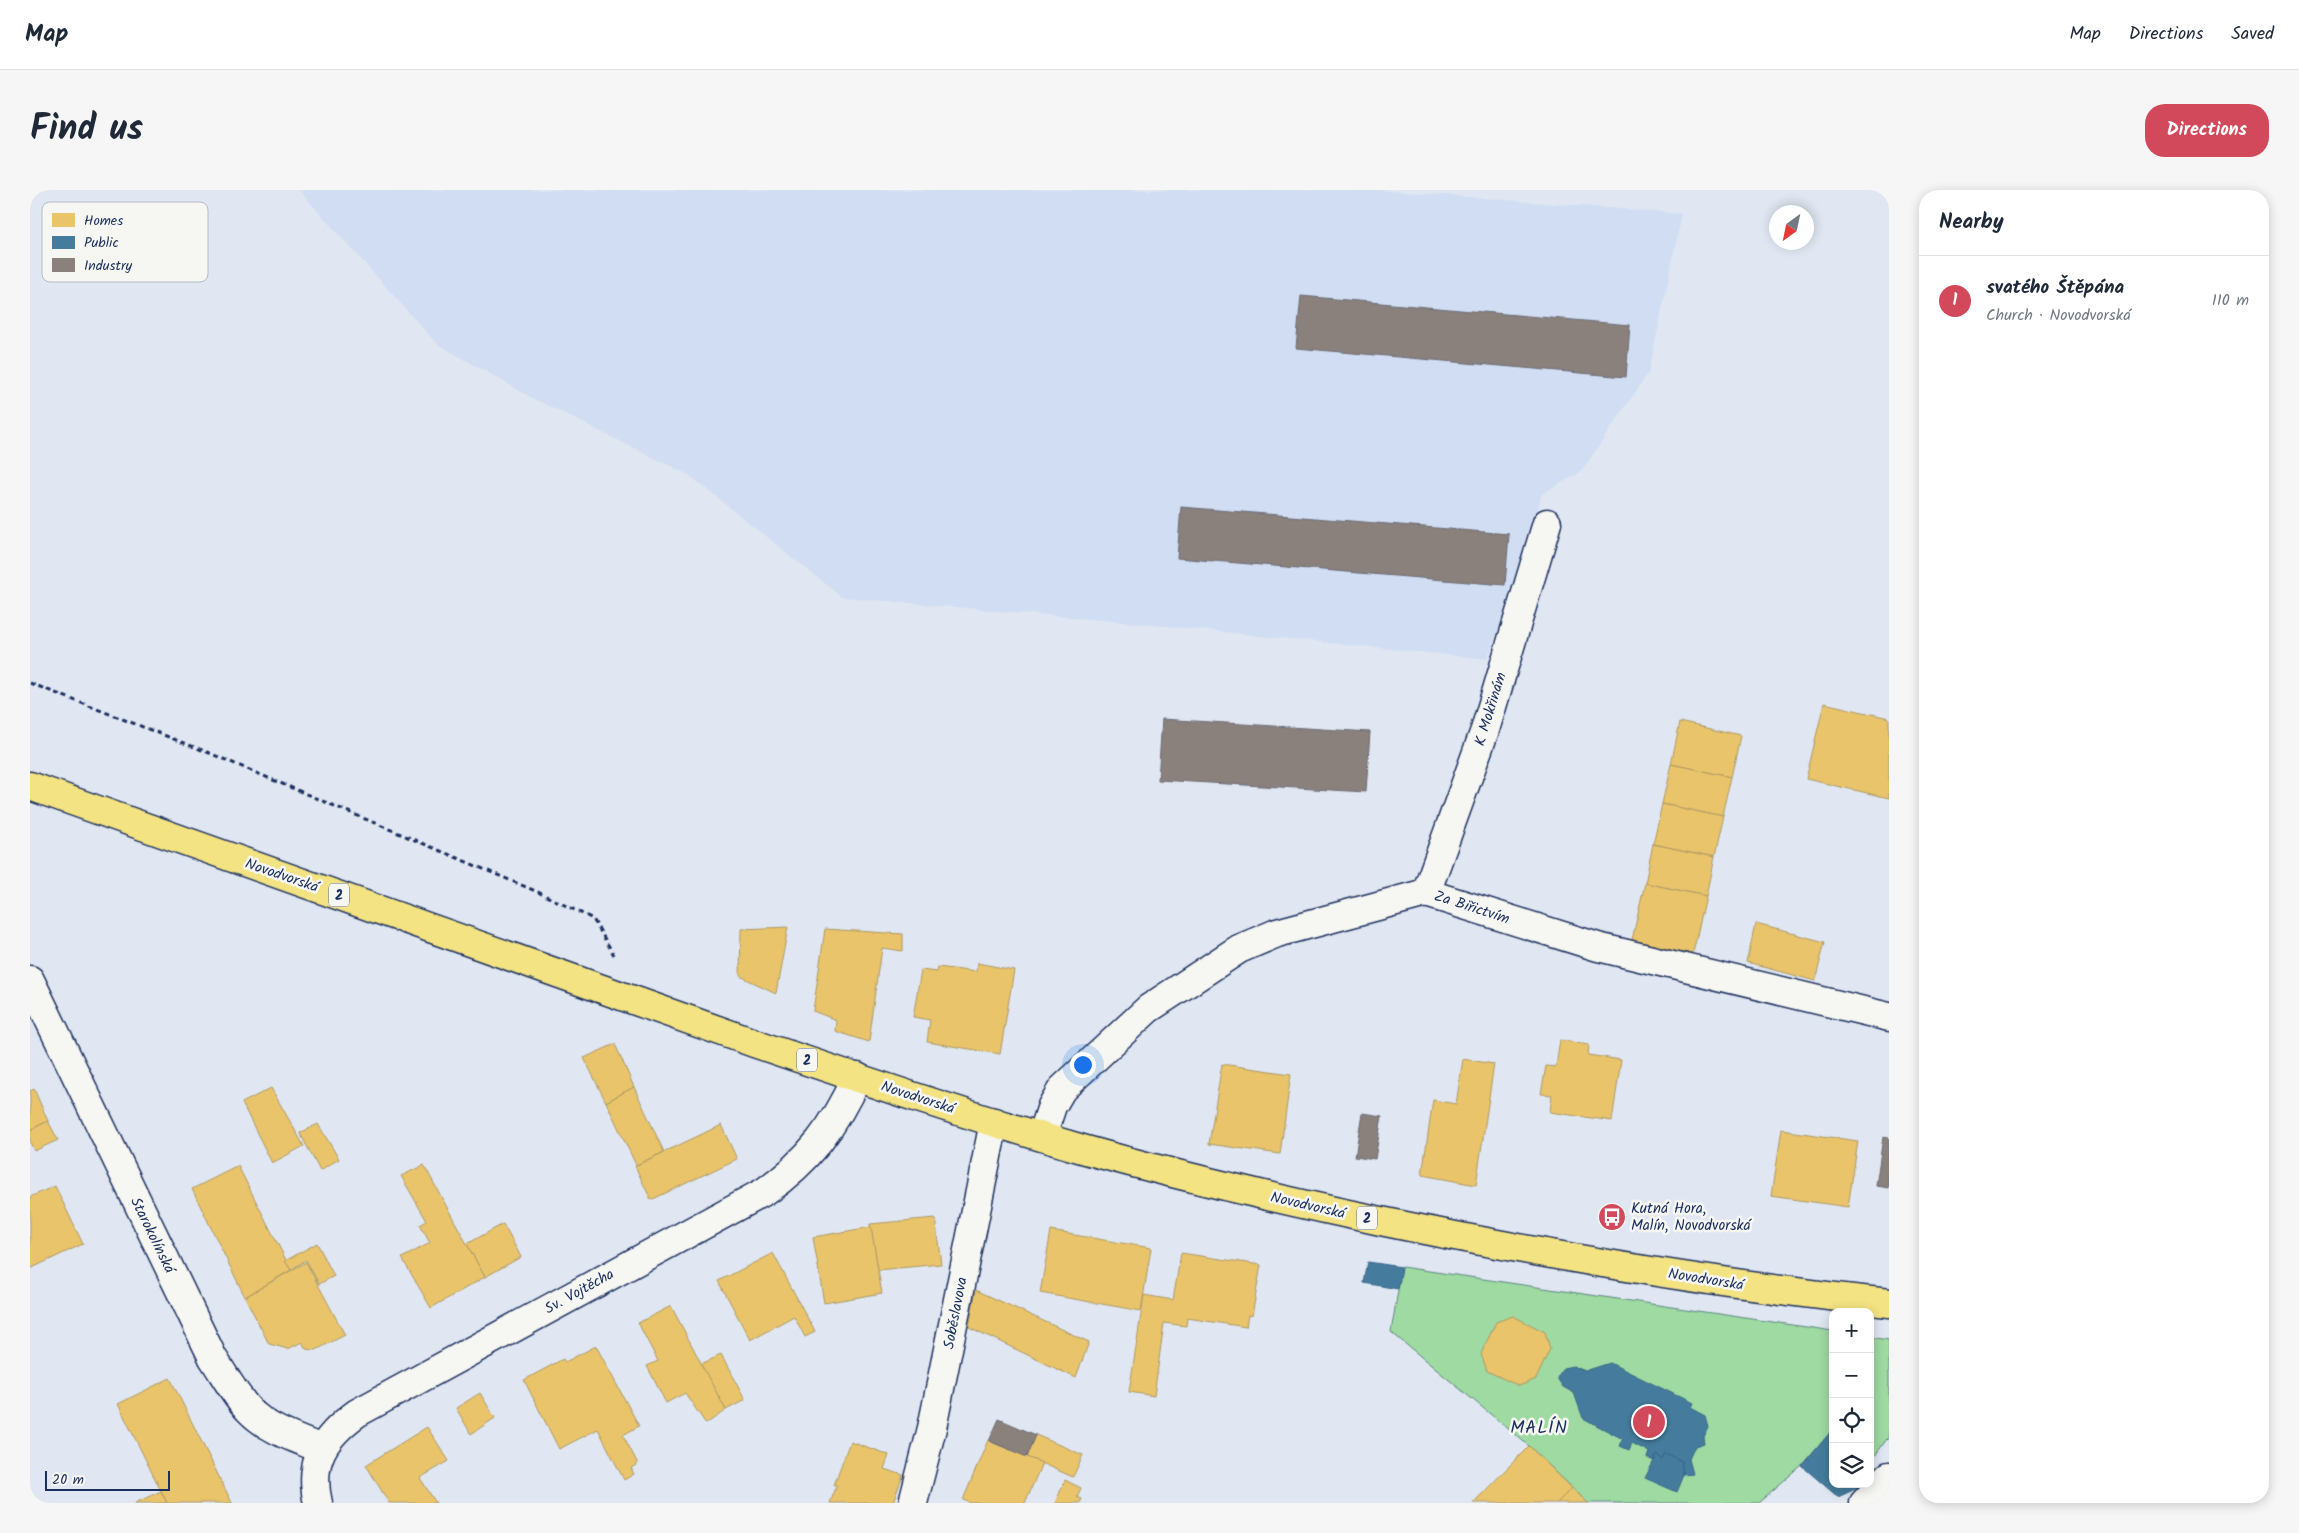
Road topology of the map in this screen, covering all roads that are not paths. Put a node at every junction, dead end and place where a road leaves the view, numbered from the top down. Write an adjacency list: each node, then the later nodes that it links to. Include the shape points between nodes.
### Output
1 (1547, 523): 3 (street, K Mokřinám, via 1485,730)
2 (30, 786): 6 (main road, Novodvorská / 2)
3 (1426, 893): 5 (street, Za Biřictvím, via 1598,947); 8 (street, Za Biřictvím, via 1277,933 1239,949 1175,989 1148,1009 1062,1089 1052,1106)
4 (30, 980): 10 (street, Starokolínská, via 213,1358 251,1412 271,1427)
5 (1889, 1017)
6 (857, 1077): 7 (main road, Novodvorská / 2); 10 (street, Sv. Vojtěcha, via 820,1142 786,1177 764,1192 357,1413 331,1435)
7 (994, 1122): 8 (main road, Novodvorská / 2); 13 (street, Soběslavova, via 932,1428)
8 (1042, 1136): 9 (main road, Novodvorská / 2, via 1221,1185 1514,1248 1713,1280)
9 (1889, 1303)
10 (322, 1449): 12 (street, Sv. Vojtěcha, via 315,1470)
11 (1889, 1476): 14 (street)
12 (318, 1503)
13 (913, 1503)
14 (1864, 1503)

